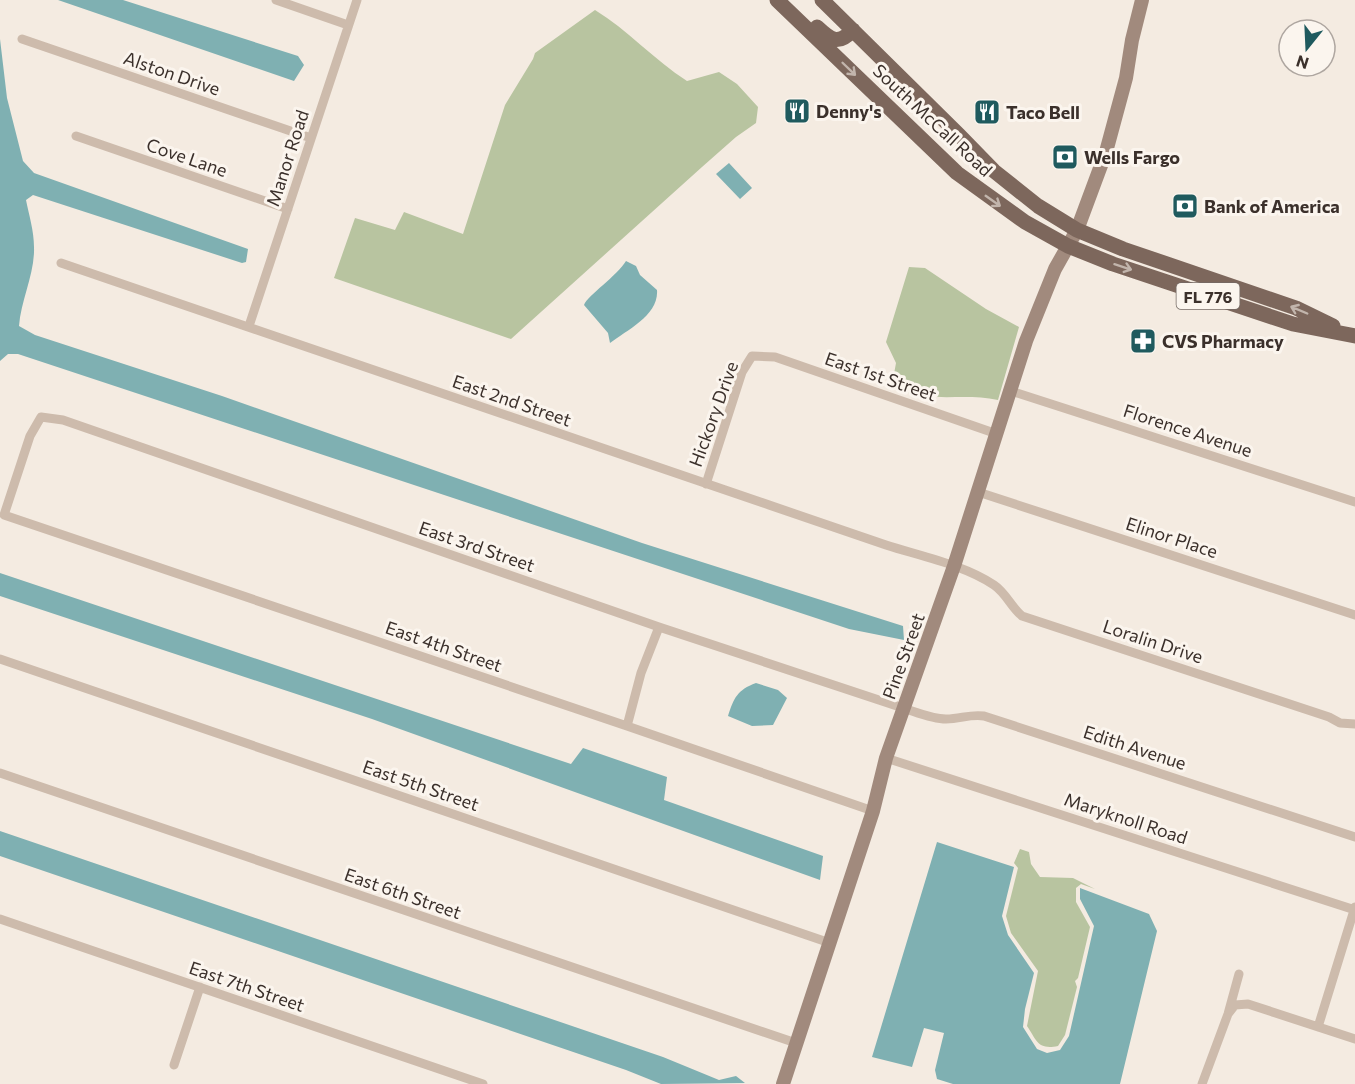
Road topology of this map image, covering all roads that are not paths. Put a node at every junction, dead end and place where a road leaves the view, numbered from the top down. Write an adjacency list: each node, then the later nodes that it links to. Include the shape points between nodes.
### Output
1 (276, 0): 6 (street)
2 (357, 0): 6 (street, Manor Road)
3 (822, 0): 7 (main road, South McCall Road / FL 776)
4 (1142, 0): 12 (main road, Pine Street, via 1106,152)
5 (777, 1): 7 (main road, via 793,4 829,37 845,39); 13 (main road, South McCall Road / FL 776, one-way to 13, via 957,173 1025,222)
6 (348, 25): 10 (street, Manor Road)
7 (853, 30): 12 (main road, South McCall Road / FL 776, via 994,171 1038,206)
8 (22, 39): 10 (street, Alston Drive)
9 (76, 136): 11 (street, Cove Lane)
10 (311, 138): 11 (street, Manor Road)
11 (288, 208): 15 (street, Manor Road)
12 (1077, 230): 13 (main road, Pine Street); 16 (main road, South McCall Road / FL 776, one-way to 12, via 1296,308)
13 (1068, 246): 16 (main road, South McCall Road / FL 776, one-way to 16, via 1293,324); 18 (main road, Pine Street, via 1040,305)
14 (61, 263): 15 (street, East 2nd Street)
15 (249, 326): 20 (street, East 2nd Street)
16 (1353, 336)
17 (752, 356): 19 (street, East 1st Street, via 775,357); 20 (street, Hickory Drive, via 742,372)
18 (1011, 391): 19 (main road, Pine Street); 22 (street, Florence Avenue)
19 (997, 434): 21 (main road, Pine Street)
20 (705, 483): 24 (street, East 2nd Street)
21 (978, 492): 24 (main road, Pine Street); 25 (street, Elinor Place)
22 (1355, 502)
23 (4, 515): 26 (street, East 3rd Street, via 30,435 41,417 63,420); 30 (street, East 4th Street)
24 (954, 566): 28 (main road, Pine Street); 29 (street, Loralin Drive, via 997,587 1022,616 1340,723)
25 (1355, 615)
26 (659, 627): 28 (street, East 3rd Street); 30 (street)
27 (0, 659): 37 (street, East 5th Street)
28 (903, 708): 31 (main road, Pine Street); 34 (street, Edith Avenue, via 943,720 972,714 984,716)
29 (1355, 724)
30 (627, 726): 33 (street, East 4th Street)
31 (886, 758): 33 (main road, Pine Street); 35 (street, Maryknoll Road)
32 (0, 772): 43 (street, East 6th Street)
33 (873, 811): 37 (main road, Pine Street)
34 (1355, 837)
35 (1355, 909): 41 (street)
36 (0, 919): 39 (street, East 7th Street)
37 (830, 943): 43 (main road, Pine Street)
38 (1239, 974): 40 (street)
39 (200, 987): 44 (street); 45 (street, East 7th Street)
40 (1228, 1014): 41 (street, via 1235,1005 1248,1004); 47 (street)
41 (1318, 1027): 42 (street)
42 (1355, 1039)
43 (796, 1043): 46 (main road, Pine Street)
44 (174, 1065)
45 (483, 1084)
46 (783, 1084)
47 (1202, 1084)

